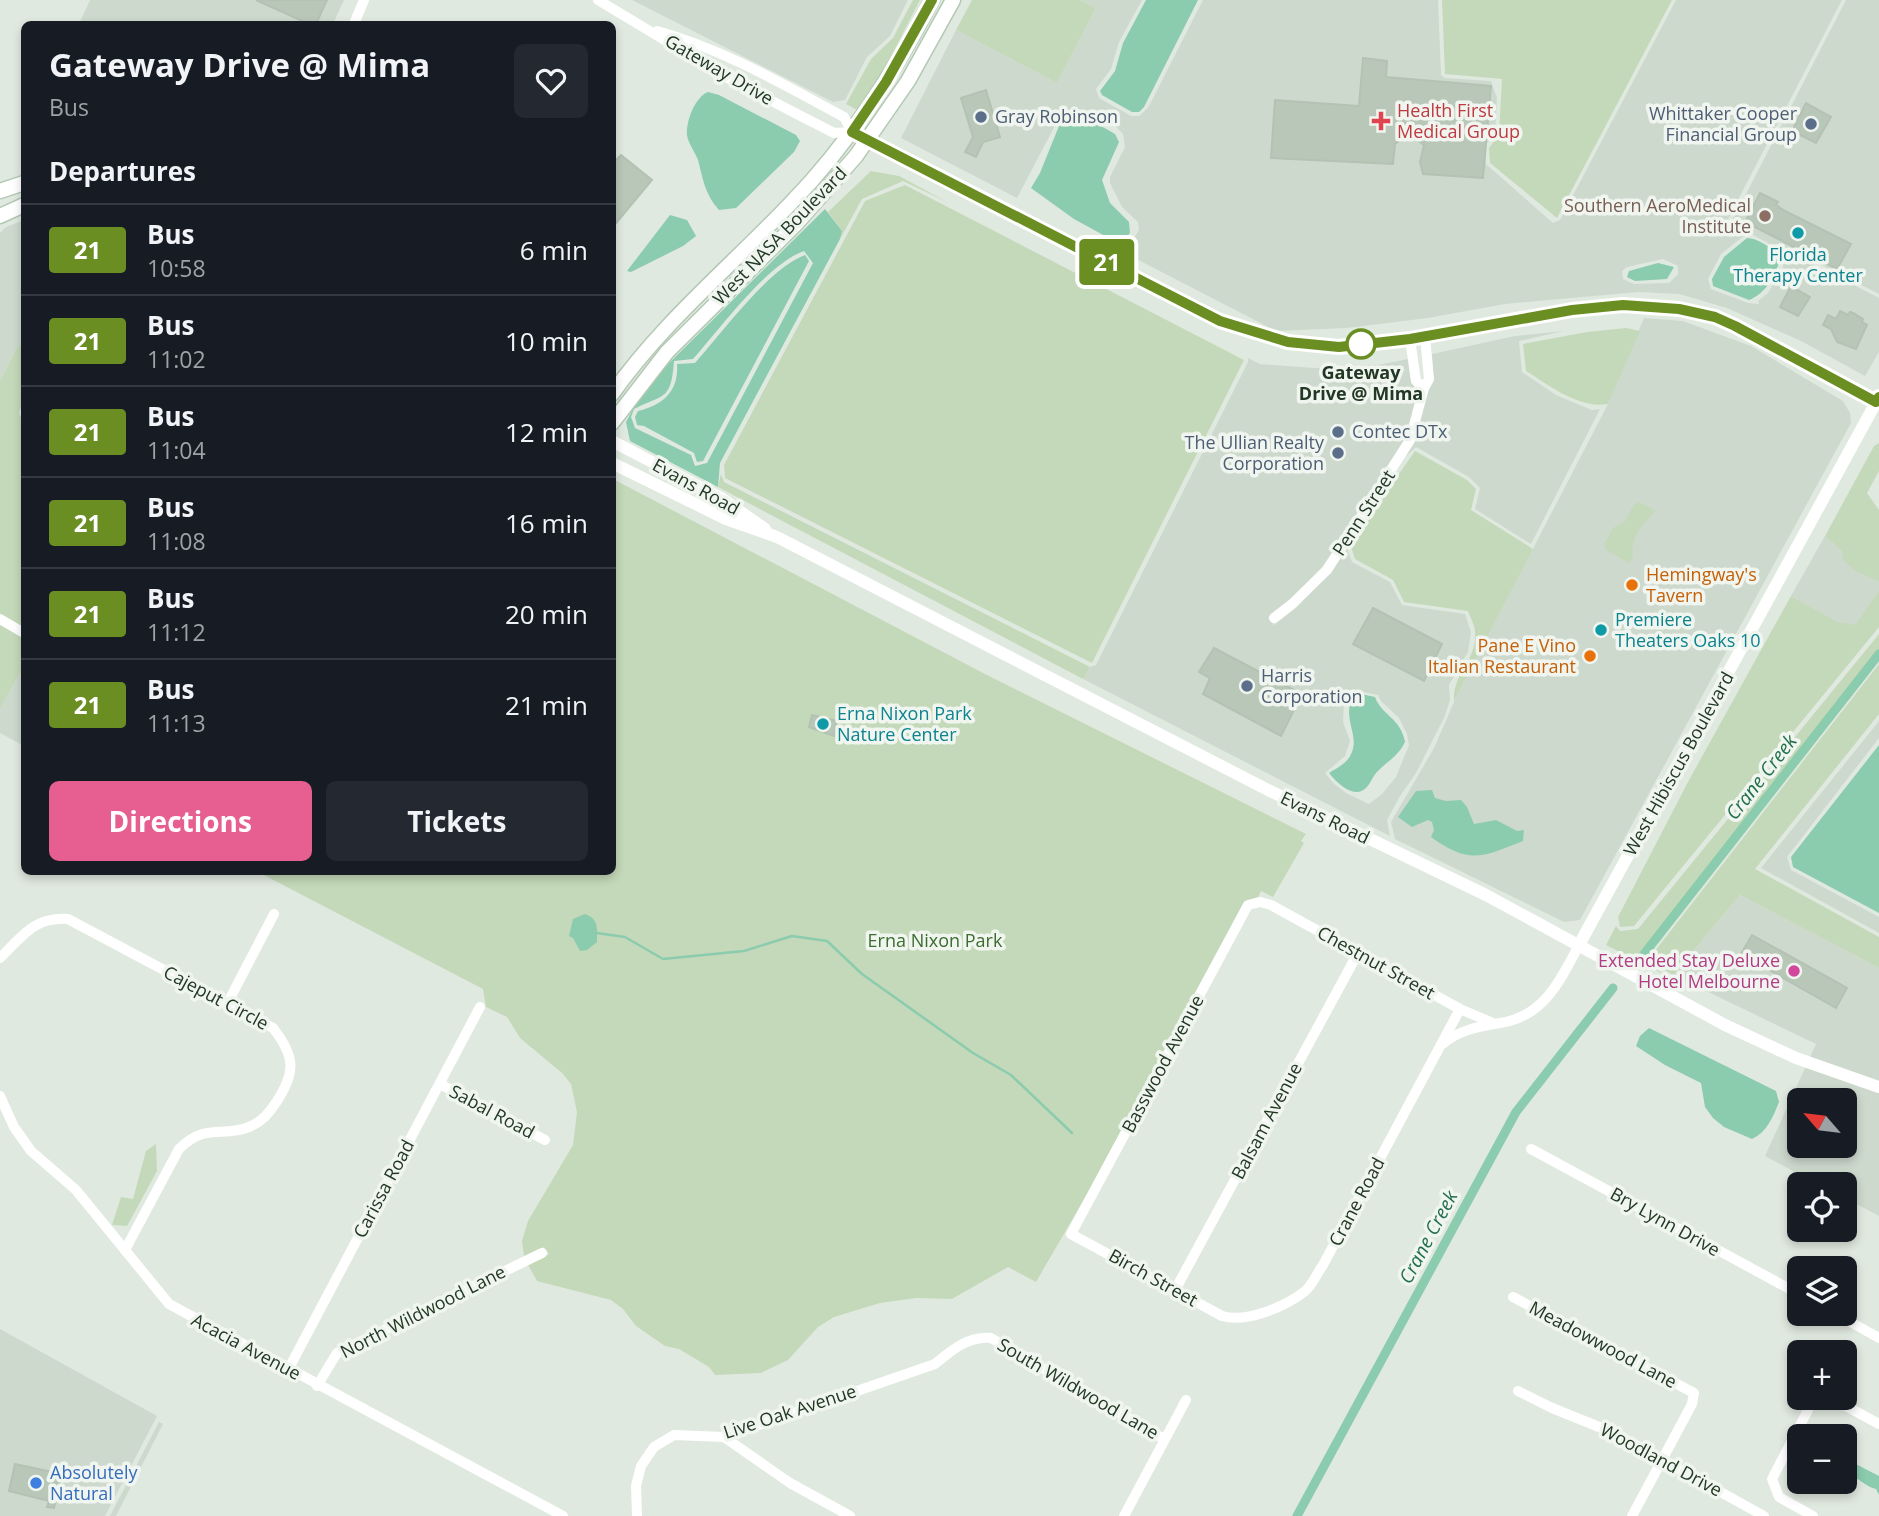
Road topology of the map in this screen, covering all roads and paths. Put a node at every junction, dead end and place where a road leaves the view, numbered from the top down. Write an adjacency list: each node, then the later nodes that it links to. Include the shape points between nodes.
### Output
1 (364, 0): 5 (street)
2 (597, 0): 6 (street)
3 (932, 0): 7 (main road, West NASA Boulevard)
4 (953, 0): 8 (main road, West NASA Boulevard)
5 (355, 21)
6 (646, 28): 7 (street, Gateway Drive, via 726,77 834,133); 7 (street, Gateway Drive, via 692,41 740,63 844,117)
7 (852, 132): 8 (street, Gateway Drive); 16 (main road, West NASA Boulevard, via 790,204 656,338)
8 (869, 140): 14 (street, Gateway Drive, via 1220,321 1288,342 1339,347); 18 (main road, West NASA Boulevard, via 803,217 667,352)
9 (21, 184): 10 (main road)
10 (0, 191)
11 (21, 206): 12 (main road)
12 (0, 216)
13 (1425, 337): 14 (street, Gateway Drive); 15 (street, Penn Street, via 1429,379); 17 (street, Gateway Drive, via 1575,310 1623,305 1679,309 1735,326)
14 (1410, 339): 15 (street, via 1416,381)
15 (1424, 388): 22 (street, Penn Street, via 1410,440 1356,527 1326,570)
16 (616, 389)
17 (1878, 401): 27 (street, West Hibiscus Boulevard)
18 (616, 418)
19 (616, 443): 21 (street, Evans Road, via 721,498)
20 (616, 465): 21 (street, Evans Road, via 726,519)
21 (777, 537): 27 (street, Evans Road)
22 (1274, 618)
23 (0, 620): 24 (street)
24 (21, 631)
25 (1260, 902): 28 (street, Chestnut Street); 40 (street, Basswood Avenue, via 1248,905)
26 (274, 914): 30 (street)
27 (1579, 945): 33 (street, via 1555,990 1540,1005 1520,1018); 36 (street, Evans Road, via 1737,1031)
28 (1358, 953): 32 (street, Chestnut Street); 44 (street, Balsam Avenue)
29 (0, 958): 30 (street, Cajeput Circle, via 35,925 50,918 68,919)
30 (227, 1004): 41 (street, Cajeput Circle, via 273,1028 286,1044 291,1062 289,1083 263,1120 247,1128 191,1137 179,1149)
31 (480, 1007): 35 (street, Carissa Road)
32 (1460, 1009): 33 (street, Chestnut Street); 34 (street, Crane Road)
33 (1493, 1023): 34 (street)
34 (1441, 1044): 46 (street, Crane Road, via 1307,1290 1282,1305)
35 (440, 1084): 38 (street, Sabal Road); 50 (street, Carissa Road)
36 (1879, 1087)
37 (0, 1096): 41 (street, Acacia Avenue, via 31,1151 76,1191)
38 (545, 1140)
39 (1531, 1149): 43 (street, Bry Lynn Drive)
40 (1071, 1234): 44 (street, Birch Street)
41 (125, 1250): 50 (street, Acacia Avenue, via 169,1304)
42 (542, 1253): 51 (street, North Wildwood Lane, via 337,1353)
43 (1787, 1288)
44 (1175, 1290): 46 (street, Birch Street)
45 (1513, 1297): 57 (street, Meadowwood Lane, via 1694,1393)
46 (1236, 1320)
47 (1857, 1326): 49 (street)
48 (991, 1338): 55 (street, Live Oak Avenue, via 979,1337 935,1364); 56 (street, South Wildwood Lane)
49 (1879, 1338)
50 (288, 1370): 51 (street, Acacia Avenue)
51 (317, 1386): 58 (street, Acacia Avenue)
52 (1518, 1391): 57 (street, Woodland Drive, via 1614,1433)
53 (1186, 1400): 56 (street)
54 (1879, 1424): 64 (street, via 1835,1401 1810,1406 1772,1479 1779,1497)
55 (724, 1437): 59 (street, Live Oak Avenue, via 674,1435 653,1447 636,1486); 60 (street, via 790,1483)
56 (1164, 1439): 61 (street)
57 (1660, 1460): 62 (street); 63 (street, Woodland Drive)
58 (563, 1516)
59 (637, 1516)
60 (850, 1516)
61 (1124, 1516)
62 (1632, 1516)
63 (1765, 1516)
64 (1813, 1516)

